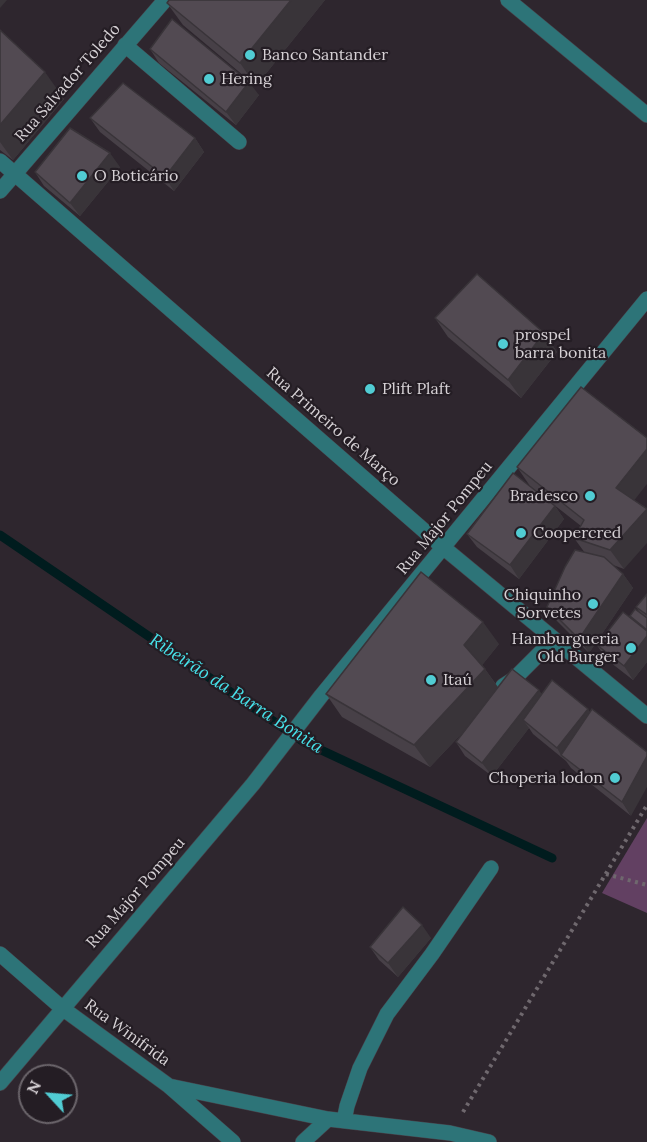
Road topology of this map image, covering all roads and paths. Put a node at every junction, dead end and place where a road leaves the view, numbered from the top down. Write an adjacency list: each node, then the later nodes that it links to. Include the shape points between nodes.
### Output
1 (165, 0): 3 (street, Rua Salvador Toledo)
2 (508, 0): 4 (street)
3 (126, 45): 5 (street); 7 (street, Rua Salvador Toledo)
4 (647, 116)
5 (239, 142)
6 (0, 161): 7 (street, Rua Primeiro de Março)
7 (15, 172): 8 (street, Rua Salvador Toledo); 10 (street, Rua Primeiro de Março)
8 (0, 191)
9 (647, 299): 10 (street, Rua Major Pompeu)
10 (444, 548): 11 (street, Rua Primeiro de Março); 19 (street, Rua Major Pompeu, via 253,784)
11 (554, 639): 12 (street, via 514,679); 13 (street, Rua Primeiro de Março)
12 (495, 692)
13 (647, 716)
14 (647, 805): 16 (path)
15 (491, 868): 22 (street, via 387,1014 360,1068 347,1106)
16 (606, 874): 17 (path); 23 (path)
17 (647, 885)
18 (0, 954): 19 (street, Rua Winifrida)
19 (62, 1008): 20 (street, Rua Major Pompeu); 21 (street, Rua Winifrida)
20 (0, 1083)
21 (169, 1086): 22 (street); 24 (street, Rua Winifrida)
22 (336, 1120): 23 (street); 25 (street)
23 (450, 1133): 26 (street)
24 (233, 1142)
25 (303, 1142)
26 (489, 1142)

